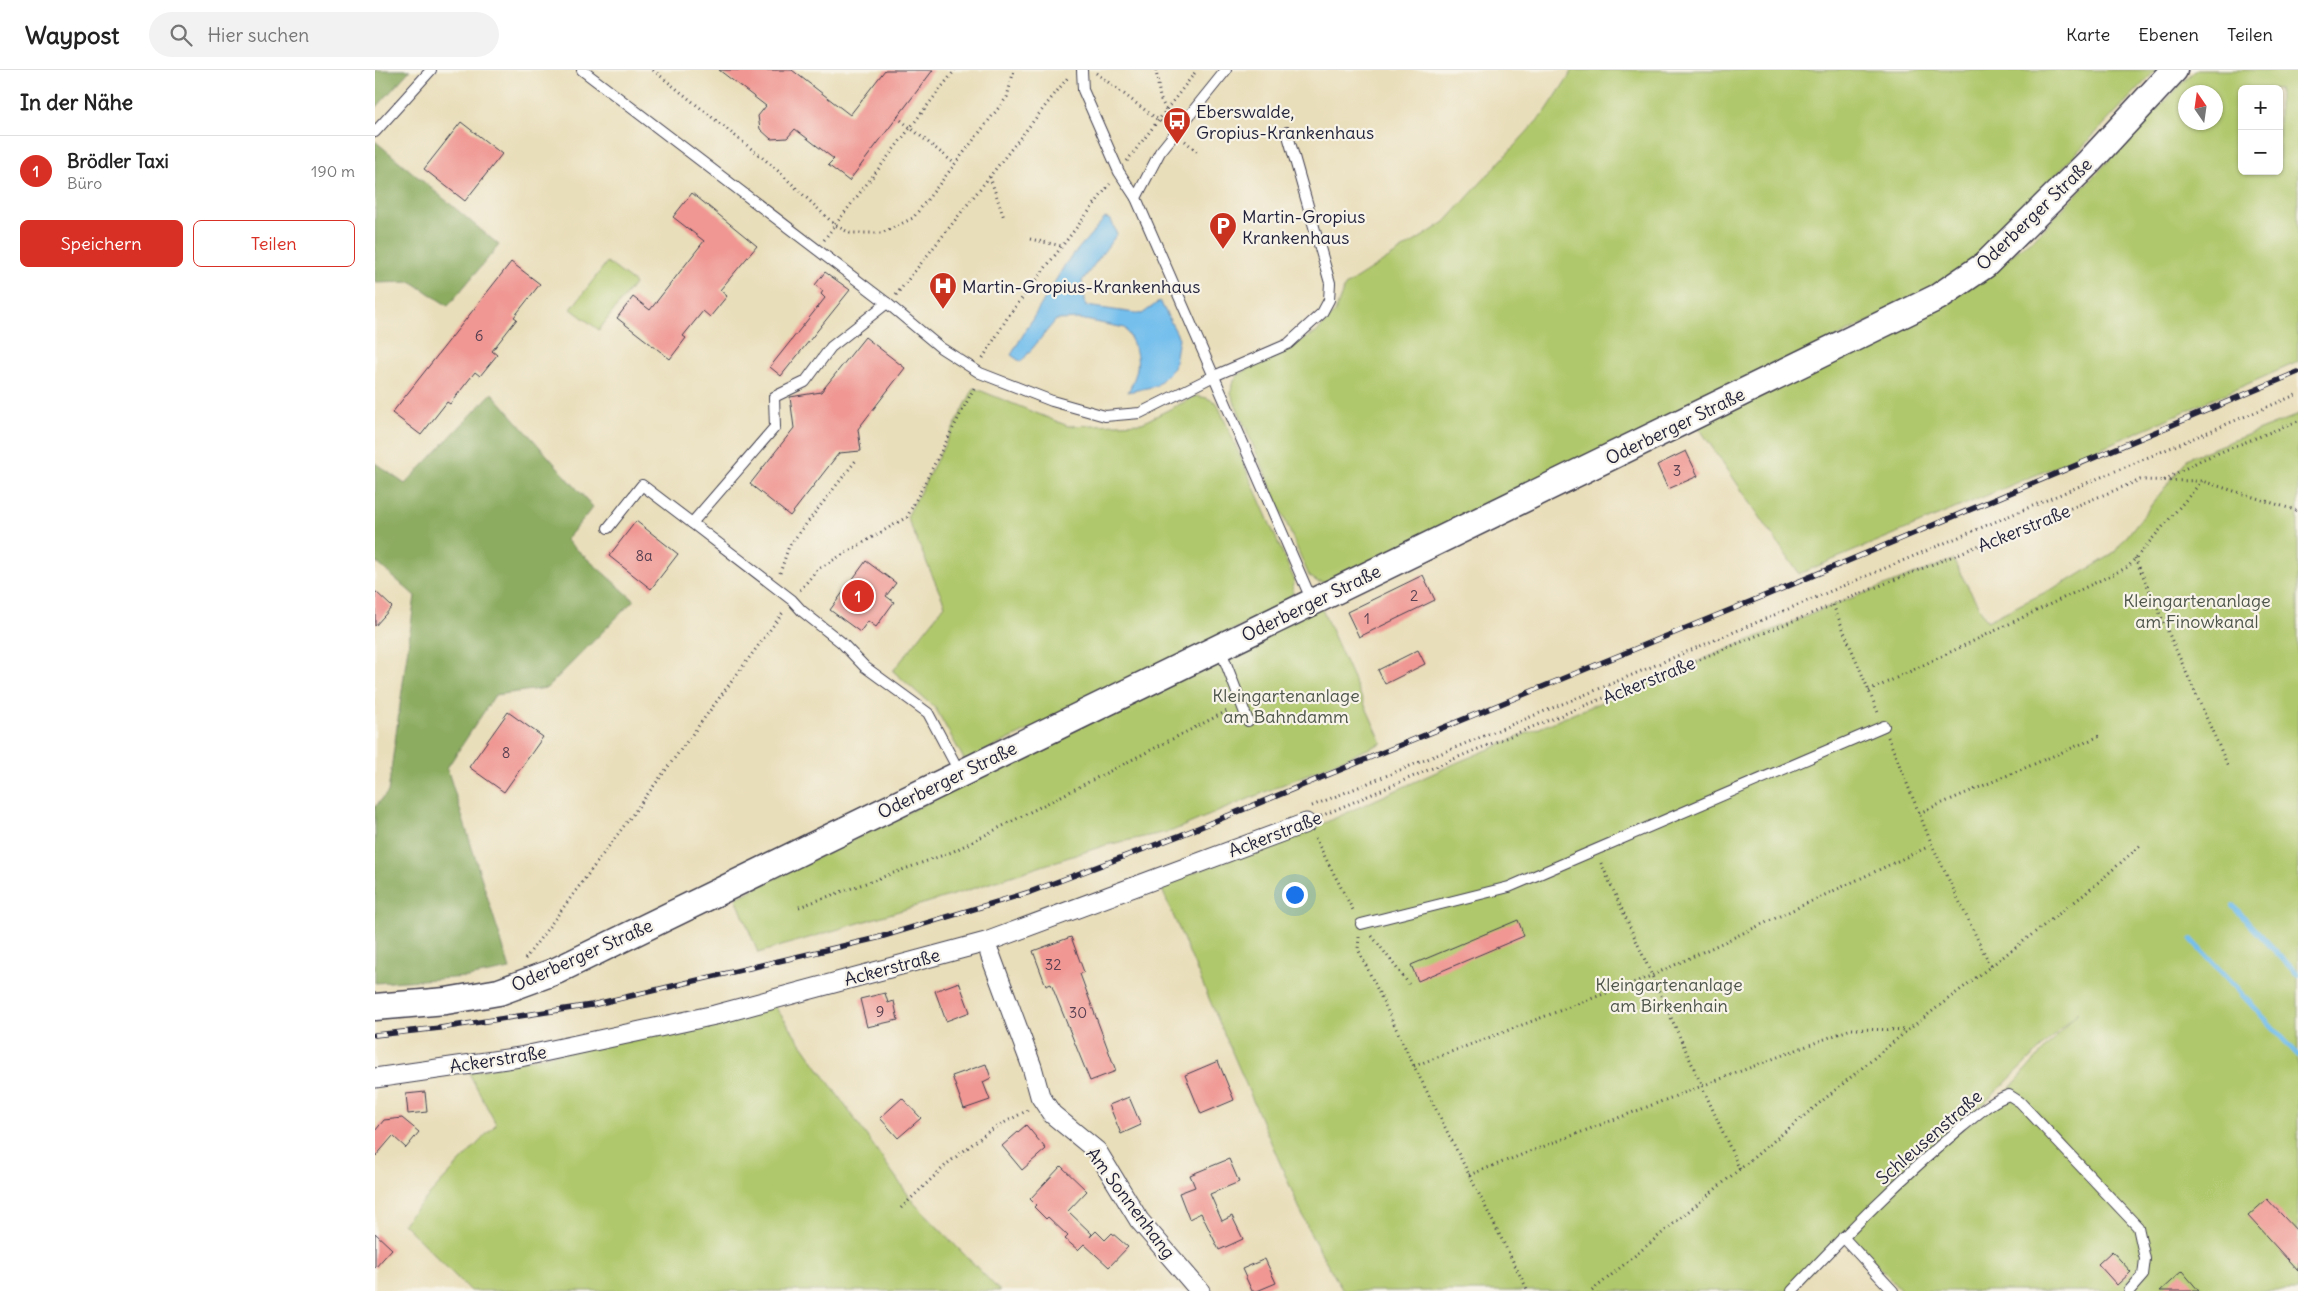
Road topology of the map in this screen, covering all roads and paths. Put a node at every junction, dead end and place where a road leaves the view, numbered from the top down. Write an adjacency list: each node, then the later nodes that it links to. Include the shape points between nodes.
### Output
1 (431, 70): 17 (lane)
2 (582, 70): 29 (lane)
3 (653, 70): 26 (path, via 775,167)
4 (955, 70): 16 (path)
5 (1014, 70): 21 (path, via 1007,97)
6 (1073, 70): 23 (path)
7 (1082, 70): 22 (lane, via 1083,90)
8 (1155, 70): 13 (path, via 1160,98)
9 (1197, 70): 13 (path)
10 (1226, 70): 18 (lane)
11 (2174, 70): 44 (main road, Oderberger Straße, via 2088,163 1985,265 1939,297)
12 (1097, 73): 15 (path)
13 (1166, 110): 15 (path)
14 (897, 117): 16 (path)
15 (1159, 120): 18 (path); 22 (path)
16 (910, 128): 21 (path); 26 (path)
17 (375, 132)
18 (1175, 132): 20 (path); 24 (lane, via 1160,152)
19 (1287, 132): 32 (lane, via 1330,283 1329,300 1322,313 1288,344)
20 (1200, 154)
21 (955, 164): 26 (path, via 913,218 898,227 882,233 865,234 851,233)
22 (1119, 172): 24 (lane); 28 (path)
23 (990, 178): 25 (path); 30 (path)
24 (1136, 198): 32 (lane)
25 (1004, 218)
26 (835, 225): 29 (path)
27 (1030, 239): 28 (path)
28 (1062, 246): 31 (path, via 1009,315 982,361)
29 (817, 251): 30 (lane)
30 (887, 304): 31 (lane, via 941,348); 39 (lane, via 831,348 805,382 774,397 775,427)
31 (980, 373): 32 (lane, via 1052,401 1105,416 1140,413); 43 (path, via 907,517 818,569)
32 (1214, 376): 44 (lane)
33 (2298, 394): 55 (path)
34 (2298, 421): 36 (path, via 2201,460)
35 (857, 459): 42 (path, via 789,546)
36 (2163, 481): 37 (path); 45 (path, Ackerstraße, via 2140,480)
37 (2202, 481): 38 (path); 41 (path)
38 (2298, 511)
39 (692, 524): 40 (lane, via 642,485); 42 (lane)
40 (608, 528)
41 (2135, 558): 47 (path, via 2128,566); 52 (path)
42 (776, 587): 43 (lane)
43 (792, 600): 53 (lane, via 865,667 928,714); 62 (path)
44 (1312, 602): 46 (main road, Oderberger Straße)
45 (1833, 605): 47 (path); 55 (path, Ackerstraße)
46 (1220, 647): 48 (lane); 53 (main road, Oderberger Straße)
47 (1869, 691): 50 (path)
48 (1241, 704): 49 (lane); 59 (path, via 952,852)
49 (1248, 721)
50 (1884, 726): 54 (path); 58 (lane)
51 (2100, 736): 54 (path)
52 (2228, 766)
53 (960, 774): 66 (main road, Oderberger Straße, via 523,984 473,997)
54 (1919, 813): 57 (path)
55 (1306, 816): 60 (path); 69 (street, Ackerstraße, via 986,942 697,1019 520,1057)
56 (2141, 844): 63 (path, via 2086,893)
57 (1933, 845): 63 (path); 64 (path)
58 (1595, 849): 60 (lane, via 1509,887); 64 (path)
59 (799, 907)
60 (1361, 924): 65 (path); 68 (path, via 1358,949)
61 (990, 954): 71 (street, Am Sonnenhang)
62 (523, 963)
63 (1991, 967): 67 (path)
64 (1651, 976): 68 (path); 70 (path)
65 (1409, 984)
66 (375, 1007)
67 (1907, 1030): 70 (path, via 1851,1029); 72 (path)
68 (1414, 1066): 73 (path)
69 (375, 1078)
70 (1702, 1086): 72 (path); 73 (path)
71 (1044, 1101): 74 (path, via 989,1130); 76 (street, Am Sonnenhang, via 1052,1114 1097,1151 1139,1220)
72 (1740, 1170): 78 (path)
73 (1469, 1175): 77 (path)
74 (901, 1208)
75 (1843, 1237): 79 (lane, Schleusenstraße); 80 (lane); 81 (lane, Schleusenstraße, via 1943,1143 1997,1099 2009,1095 2020,1102 2138,1227 2145,1259 2143,1275)
76 (1200, 1291)
77 (1528, 1291)
78 (1592, 1291)
79 (1792, 1291)
80 (1893, 1291)
81 (2129, 1291)

